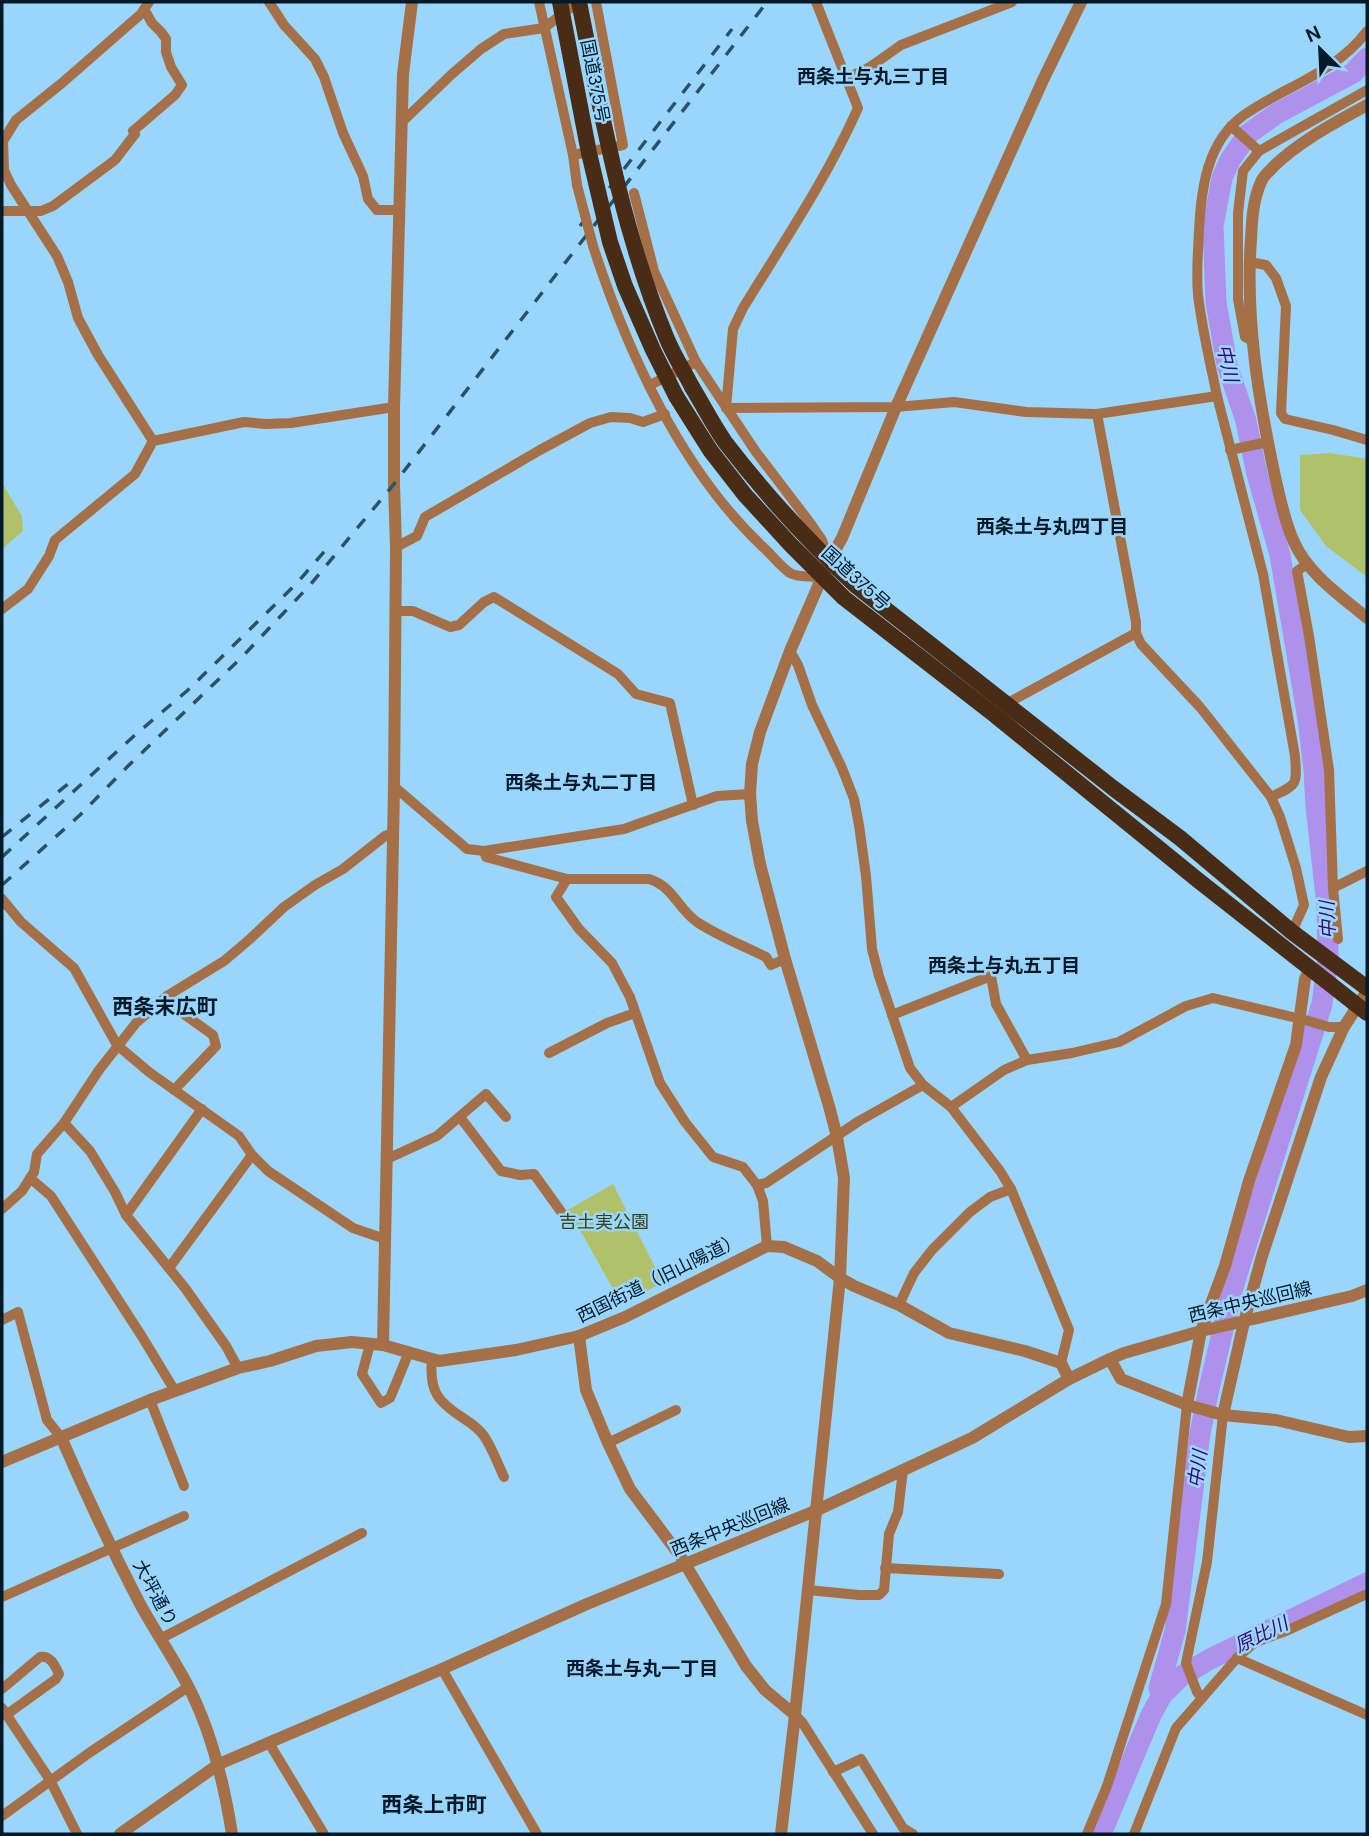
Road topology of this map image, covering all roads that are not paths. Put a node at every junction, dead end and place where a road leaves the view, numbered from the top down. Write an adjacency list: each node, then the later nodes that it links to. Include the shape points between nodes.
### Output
1 (270, 2): 22 (street, via 324,77 368,199 377,210)
2 (412, 2): 16 (street)
3 (539, 2): 11 (street)
4 (560, 2): 44 (highway, 国道375号, bridge, via 610,242 653,350 710,450 745,495)
5 (579, 2): 11 (street); 42 (highway, 国道375号, bridge, via 630,234 668,342 724,440)
6 (596, 2): 19 (street, via 623,145)
7 (816, 2): 13 (street)
8 (1012, 2): 13 (street, via 901,45)
9 (1081, 2): 33 (street)
10 (147, 5): 20 (street, via 16,120 3,141); 24 (street, via 152,23 166,39 171,67 182,85 133,131 115,160 53,206)
11 (544, 28): 16 (street, via 504,34 452,74); 19 (street)
12 (1367, 31): 17 (street, via 1335,63 1255,108)
13 (847, 78): 34 (street, via 858,108 830,165 733,329)
14 (1367, 90): 18 (street)
15 (1367, 105): 25 (street, via 1287,153 1262,179 1253,204)
16 (401, 123): 22 (street)
17 (1233, 128): 18 (street); 31 (street, via 1221,139 1208,169 1196,267)
18 (1257, 149): 28 (street, via 1243,171 1238,213 1238,299 1245,338)
19 (573, 155): 27 (street, bridge, via 576,185)
20 (3, 170): 24 (street)
21 (634, 193): 26 (street)
22 (400, 210): 32 (street)
23 (2, 211): 24 (street)
24 (29, 212): 38 (street, via 57,256 84,331)
25 (1249, 262): 28 (street); 37 (street, via 1266,265 1286,306 1281,413 1285,419)
26 (654, 271): 27 (street); 29 (street)
27 (608, 291): 30 (street)
28 (1254, 342): 39 (street)
29 (696, 362): 30 (street); 34 (street)
30 (650, 385): 35 (street)
31 (1217, 396): 36 (street); 40 (street)
32 (394, 407): 38 (street, via 291,423 244,422); 41 (street)
33 (896, 407): 34 (street); 36 (street, via 954,402 1026,412); 42 (street)
34 (726, 408): 42 (street, via 811,523)
35 (665, 414): 41 (street, via 643,422 611,417 590,423 425,517 417,536); 44 (street, via 719,499 748,533 792,574)
36 (1097, 414): 48 (street)
37 (1367, 440)
38 (153, 441): 45 (street, via 135,474 55,540 27,589)
39 (1265, 443): 40 (street); 43 (street, via 1286,521)
40 (1230, 450): 53 (street, via 1263,574 1294,756 1296,779)
41 (396, 547): 46 (street)
42 (829, 561): 44 (street); 50 (highway, 国道375号)
43 (1307, 564): 47 (street); 59 (street, via 1297,570 1329,770)
44 (823, 577): 49 (street); 64 (highway, 国道375号)
45 (2, 609)
46 (395, 611): 51 (street); 54 (street, via 413,611 450,627 494,597 618,674 636,694 670,703)
47 (1367, 618)
48 (1136, 633): 50 (street); 53 (street)
49 (790, 651): 52 (street, via 760,732); 69 (street, via 854,799 872,949)
50 (1006, 704): 61 (highway, 国道375号, via 1180,838)
51 (394, 789): 55 (street); 56 (street, via 467,849)
52 (750, 794): 54 (street, via 717,796); 63 (street, via 760,864)
53 (1271, 797): 61 (street, via 1304,905)
54 (694, 805): 56 (street, via 624,828)
55 (393, 833): 66 (street, via 284,907 224,961); 84 (street)
56 (484, 851): 58 (street, via 486,857)
57 (1367, 871): 59 (street)
58 (567, 879): 63 (street, via 649,879 660,883 699,923 766,957 771,965); 68 (street, via 556,897 612,963)
59 (1333, 888): 62 (street)
60 (2, 899): 72 (street, via 74,968)
61 (1296, 936): 65 (highway, 国道375号)
62 (1338, 939)
63 (785, 960): 82 (street)
64 (1310, 968): 67 (highway, 国道375号); 70 (street)
65 (1367, 990): 67 (street)
66 (167, 996): 72 (street); 76 (street, via 174,1007 213,1035 216,1046)
67 (1362, 1009): 71 (street)
68 (635, 1013): 73 (street); 86 (street, via 660,1083 685,1122 713,1157 743,1167)
69 (892, 1015): 74 (street, via 990,976 996,1004); 75 (street, via 910,1068)
70 (1302, 1019): 71 (street); 74 (street, via 1213,998 1186,1006 1119,1042); 99 (street)
71 (1343, 1027): 98 (street, via 1321,1077)
72 (117, 1045): 76 (street); 81 (street)
73 (549, 1053)
74 (1027, 1060): 77 (street, via 1004,1070)
75 (923, 1085): 77 (street); 82 (street)
76 (174, 1090): 78 (street)
77 (951, 1107): 87 (street)
78 (202, 1109): 83 (street, via 239,1136); 90 (street)
79 (506, 1116): 80 (street, via 486,1094)
80 (460, 1117): 84 (street, via 437,1136); 89 (street, via 501,1171 534,1174)
81 (64, 1123): 85 (street, via 37,1154); 90 (street, via 90,1151)
82 (837, 1137): 86 (street); 94 (street, via 844,1178)
83 (252, 1155): 91 (street, via 268,1171 353,1228); 93 (street)
84 (387, 1158): 91 (street)
85 (30, 1178): 88 (street); 108 (street, via 51,1196)
86 (757, 1185): 92 (street)
87 (1011, 1189): 96 (street, via 970,1212 932,1250 914,1273); 105 (street, via 1069,1330)
88 (2, 1209)
89 (562, 1213)
90 (126, 1215): 93 (street)
91 (385, 1239): 101 (street)
92 (767, 1246): 94 (street, 西国街道（旧山陽道）, via 784,1247 817,1261); 100 (street, 西国街道（旧山陽道）)
93 (169, 1268): 106 (street)
94 (840, 1278): 96 (street, 西国街道（旧山陽道）); 120 (street)
95 (1367, 1290): 98 (street, 西条中央巡回線)
96 (899, 1305): 105 (street, 西国街道（旧山陽道）, via 949,1333)
97 (2, 1320): 114 (street, via 18,1312 47,1420)
98 (1241, 1323): 99 (street, 西条中央巡回線); 112 (street)
99 (1203, 1331): 104 (street, 西条中央巡回線); 110 (street)
100 (579, 1336): 103 (street, 西国街道（旧山陽道）, via 516,1350); 115 (street, via 586,1390)
101 (376, 1344): 102 (street, 西国街道（旧山陽道）); 102 (street, via 362,1374 381,1403 390,1398); 106 (street, 西国街道（旧山陽道）, via 316,1346)
102 (408, 1352): 103 (street, 西国街道（旧山陽道）)
103 (432, 1359): 118 (street, via 435,1391 442,1404 484,1436)
104 (1110, 1359): 107 (street, 西条中央巡回線); 110 (street, via 1121,1379)
105 (1061, 1363): 107 (street)
106 (238, 1368): 108 (street, 西国街道（旧山陽道）)
107 (1069, 1379): 117 (street, 西条中央巡回線, via 972,1438)
108 (175, 1391): 109 (street, 西国街道（旧山陽道）)
109 (150, 1401): 114 (street, 西国街道（旧山陽道）); 119 (street)
110 (1189, 1405): 112 (street); 152 (street, via 1166,1604)
111 (676, 1410): 115 (street)
112 (1220, 1414): 113 (street, via 1276,1420 1349,1437); 135 (street, via 1207,1562 1186,1663)
113 (1367, 1436)
114 (61, 1437): 116 (street, 西国街道（旧山陽道）); 123 (street, 大坪通り)
115 (608, 1443): 124 (street, via 630,1489)
116 (2, 1462)
117 (904, 1470): 120 (street, 西条中央巡回線); 125 (street)
118 (504, 1477)
119 (184, 1486)
120 (816, 1511): 124 (street, 西条中央巡回線); 127 (street)
121 (184, 1516): 123 (street)
122 (362, 1533): 130 (street)
123 (111, 1549): 129 (street); 130 (street, 大坪通り)
124 (686, 1564): 132 (street, 西条中央巡回線); 138 (street, via 746,1666 765,1690)
125 (886, 1568): 126 (street); 127 (street, via 884,1590 879,1594)
126 (999, 1574)
127 (808, 1590): 138 (street)
128 (1367, 1594): 131 (street, via 1255,1642)
129 (2, 1597)
130 (160, 1639): 133 (street, 大坪通り)
131 (1237, 1658): 135 (street); 137 (street)
132 (442, 1669): 139 (street, 西条中央巡回線); 148 (street)
133 (188, 1687): 140 (street, 大坪通り); 142 (street)
134 (2, 1689): 136 (street, via 40,1657 50,1658 60,1674)
135 (1199, 1695): 153 (street, via 1176,1728)
136 (4, 1712): 142 (street)
137 (1367, 1714)
138 (795, 1715): 141 (street); 149 (street)
139 (269, 1743): 140 (street, 西条中央巡回線); 147 (street)
140 (219, 1764): 145 (street, 西条中央巡回線); 146 (street, 大坪通り)
141 (834, 1772): 150 (street); 151 (street, via 862,1759 902,1828)
142 (50, 1780): 143 (street); 144 (street)
143 (2, 1816)
144 (77, 1834)
145 (121, 1834)
146 (232, 1834)
147 (324, 1834)
148 (537, 1834)
149 (781, 1834)
150 (873, 1834)
151 (913, 1834)
152 (1087, 1834)
153 (1134, 1834)

